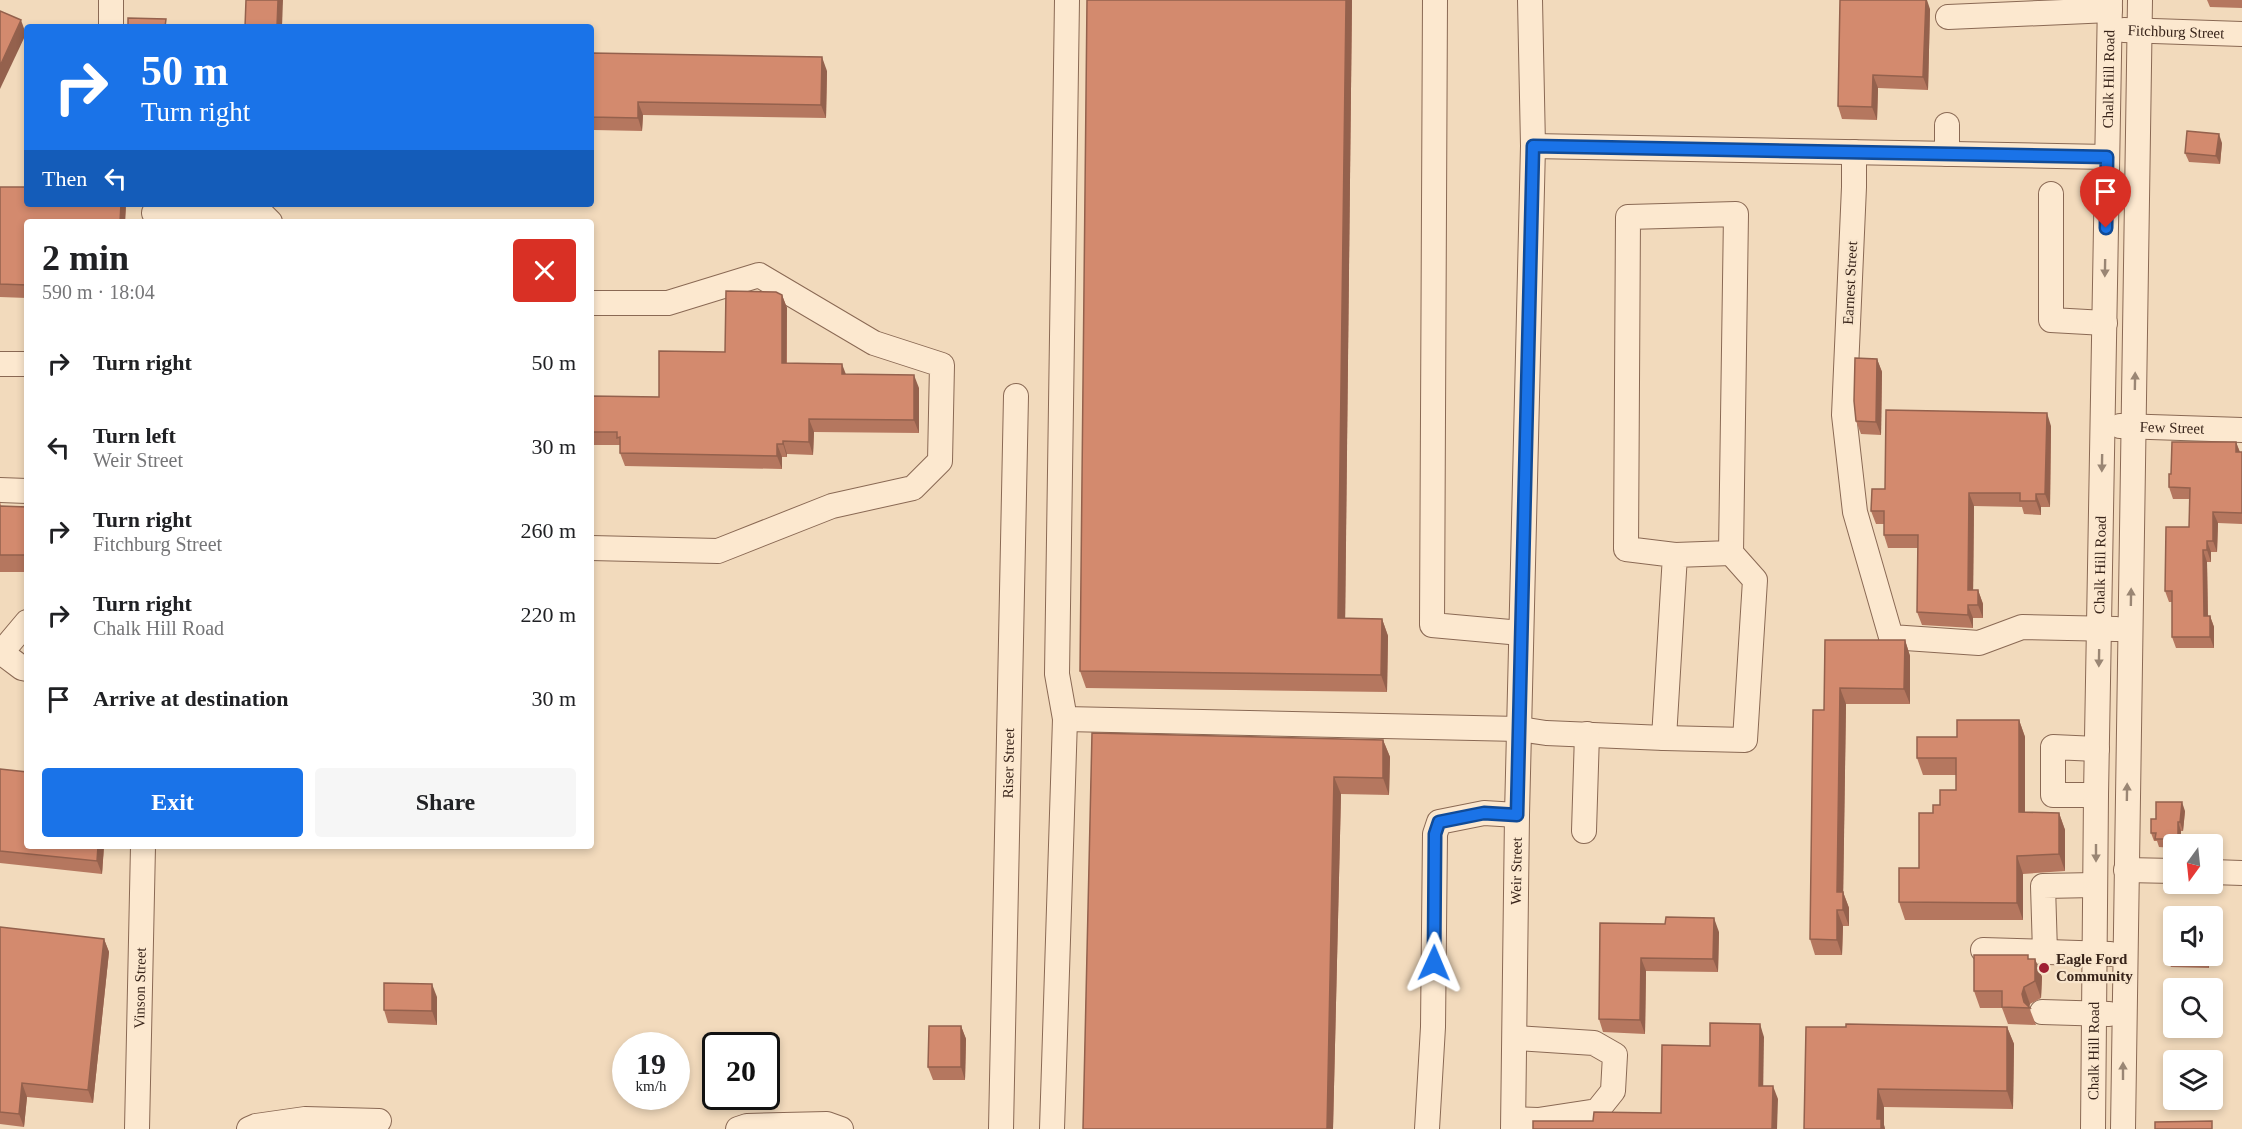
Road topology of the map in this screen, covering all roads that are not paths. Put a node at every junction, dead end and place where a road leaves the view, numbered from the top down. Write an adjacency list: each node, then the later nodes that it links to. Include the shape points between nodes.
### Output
1 (111, 0): 9 (street)
2 (1067, 0): 38 (street, via 1057,674)
3 (1435, 0): 36 (street, via 1431,625)
4 (1530, 0): 13 (street, Weir Street)
5 (2140, 0): 10 (street, Chalk Hill Road)
6 (2059, 5): 7 (street, Fitchburg Street); 8 (street, Fitchburg Street)
7 (2110, 13): 10 (street, Fitchburg Street); 16 (street, Chalk Hill Road)
8 (1948, 17)
9 (111, 24)
10 (2139, 31): 11 (street, Fitchburg Street); 26 (street, Chalk Hill Road, one-way to 10)
11 (2242, 34)
12 (1947, 125): 15 (street)
13 (1533, 146): 14 (street); 36 (street, Weir Street)
14 (1854, 152): 15 (street); 34 (street, Earnest Street, via 1844,415 1855,512 1891,637 1979,644 2022,627)
15 (1947, 154): 16 (street)
16 (2107, 157): 21 (street, Chalk Hill Road, one-way to 21)
17 (2051, 194): 21 (street, via 2051,320)
18 (154, 213): 19 (street)
19 (267, 219)
20 (594, 303): 30 (street, via 668,303 759,275 874,343 942,365 940,461 912,488 832,506 718,551)
21 (2105, 323): 25 (street, Chalk Hill Road)
22 (24, 363): 23 (street)
23 (0, 364)
24 (1016, 396): 66 (street, Riser Street)
25 (2103, 426): 26 (street, Few Street); 34 (street, Chalk Hill Road, one-way to 34)
26 (2134, 426): 27 (street, Few Street); 35 (street, Chalk Hill Road, one-way to 26)
27 (2242, 430)
28 (0, 490): 29 (street)
29 (24, 491)
30 (594, 548)
31 (1731, 553): 32 (street); 32 (street, via 1736,214 1628,217 1626,549); 41 (street, via 1755,580 1745,740)
32 (1675, 555): 41 (street)
33 (24, 626): 37 (street, via 6,647 6,656)
34 (2100, 629): 35 (street); 42 (street, Chalk Hill Road, one-way to 42)
35 (2131, 630): 47 (street, Chalk Hill Road, one-way to 35)
36 (1521, 633): 39 (street, Weir Street)
37 (24, 668)
38 (1065, 719): 39 (street); 67 (street)
39 (1519, 729): 40 (street); 44 (street, Weir Street)
40 (1587, 734): 41 (street); 45 (street)
41 (1664, 738)
42 (2097, 749): 43 (street, Chalk Hill Road); 43 (street, via 2053,747 2053,795)
43 (2096, 795): 51 (street, Chalk Hill Road, one-way to 51)
44 (1517, 815): 59 (street, Weir Street); 68 (street, via 1484,813 1439,822 1435,834 1433,1027)
45 (1584, 831)
46 (143, 849): 62 (street, Vinson Street)
47 (2126, 870): 48 (street); 55 (street, Chalk Hill Road)
48 (2163, 871)
49 (2223, 872): 50 (street)
50 (2242, 873)
51 (2095, 885): 53 (street, via 2043,886); 54 (street, Chalk Hill Road)
52 (1983, 950): 53 (street)
53 (2045, 951): 54 (street)
54 (2095, 953): 55 (street); 57 (street, Chalk Hill Road)
55 (2124, 954): 58 (street, Chalk Hill Road)
56 (2042, 1012): 57 (street)
57 (2094, 1014): 58 (street); 69 (street, Chalk Hill Road)
58 (2123, 1015): 70 (street, Chalk Hill Road, one-way to 58)
59 (1515, 1038): 61 (street, Weir Street); 61 (street, via 1594,1043 1615,1055 1613,1090 1597,1111)
60 (379, 1121): 63 (street, via 305,1119)
61 (1514, 1124)
62 (137, 1129)
63 (249, 1129)
64 (738, 1129): 65 (street, via 827,1124)
65 (841, 1129)
66 (1001, 1129)
67 (1052, 1129)
68 (1427, 1129)
69 (2093, 1129)
70 (2123, 1129)

